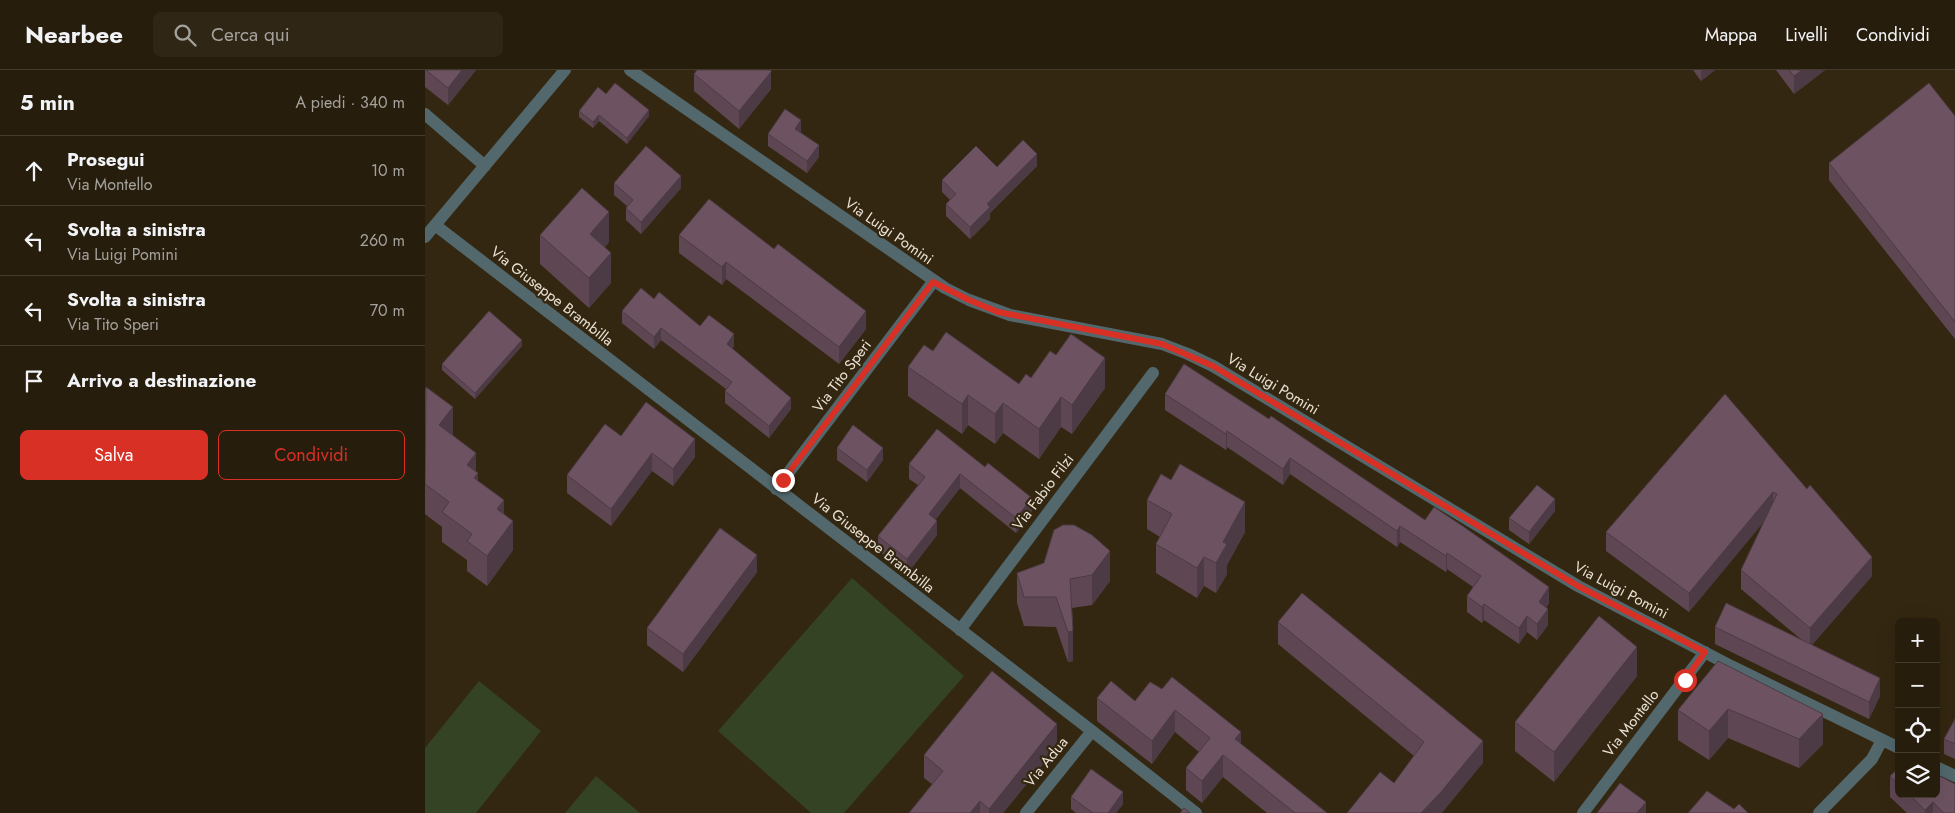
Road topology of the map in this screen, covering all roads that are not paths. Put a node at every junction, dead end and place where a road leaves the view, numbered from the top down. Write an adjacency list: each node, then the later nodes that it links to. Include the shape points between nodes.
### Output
1 (565, 70): 4 (street)
2 (630, 70): 7 (street, Via Luigi Pomini)
3 (425, 114): 4 (street)
4 (485, 166): 5 (street)
5 (435, 225): 6 (street); 9 (street, Via Giuseppe Brambilla)
6 (425, 237)
7 (933, 282): 9 (street, Via Tito Speri); 11 (street, Via Luigi Pomini, via 1010,315 1150,341 1188,354 1578,586)
8 (1153, 374): 10 (street, Via Fabio Filzi)
9 (776, 489): 10 (street, Via Giuseppe Brambilla)
10 (960, 630): 12 (street, Via Giuseppe Brambilla)
11 (1705, 652): 13 (street, Via Luigi Pomini); 19 (street, Via Montello)
12 (1092, 731): 17 (street, Via Adua); 18 (street, Via Giuseppe Brambilla)
13 (1883, 740): 14 (street, Via Luigi Pomini); 20 (street, via 1872,759)
14 (1895, 746)
15 (1940, 769): 16 (street)
16 (1955, 776)
17 (1026, 813)
18 (1196, 813)
19 (1583, 813)
20 (1819, 813)

